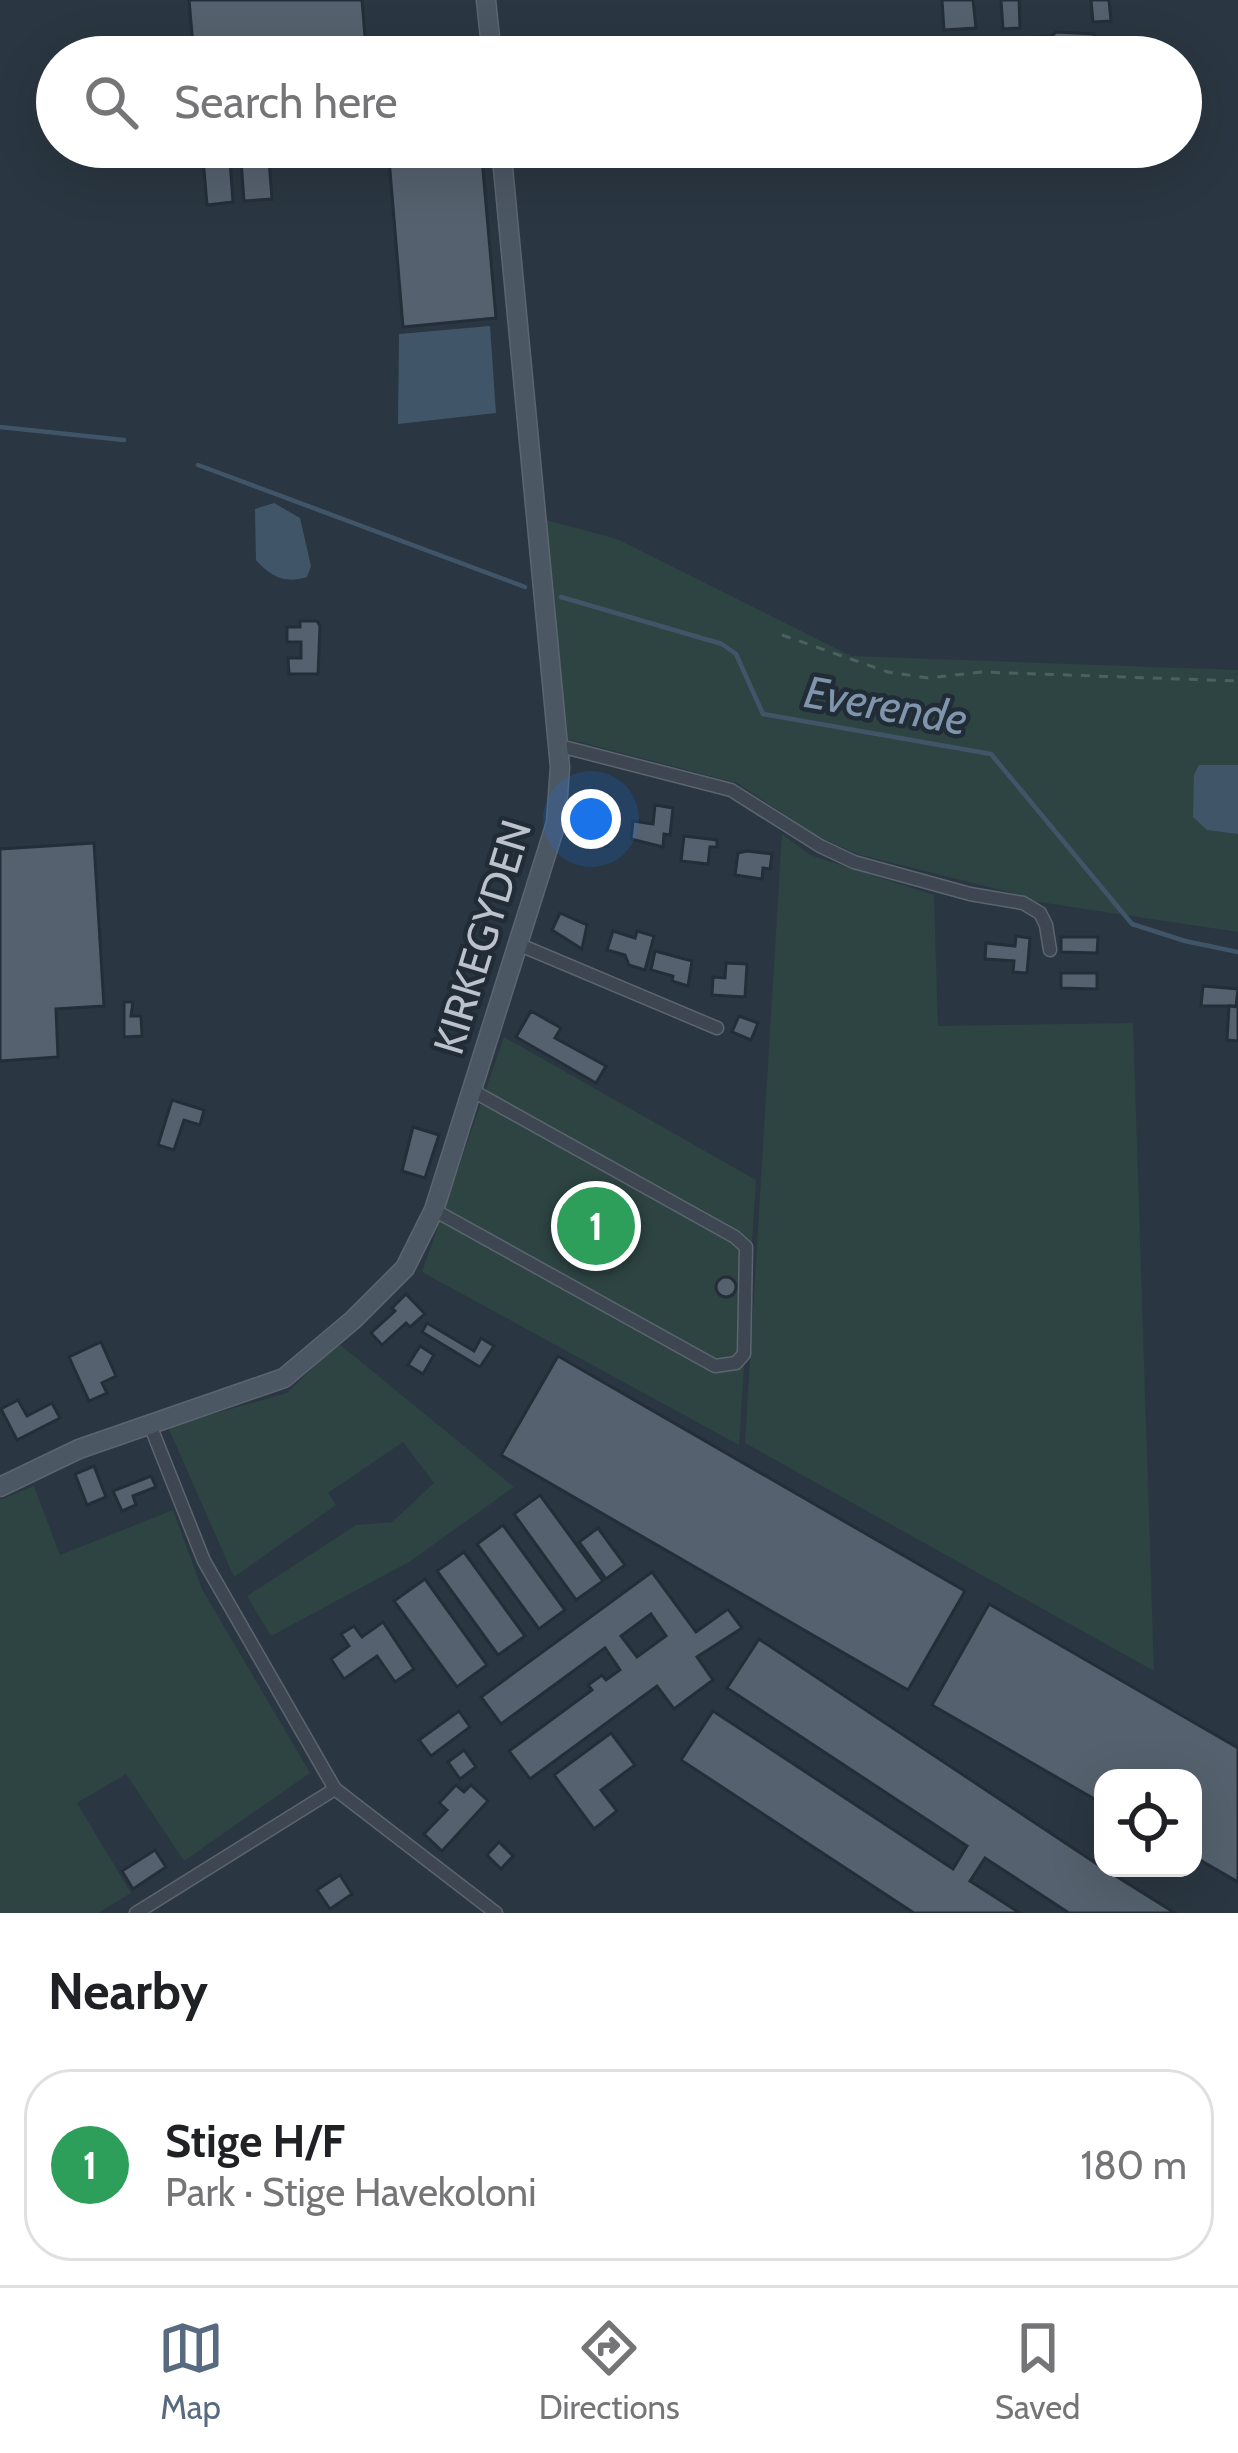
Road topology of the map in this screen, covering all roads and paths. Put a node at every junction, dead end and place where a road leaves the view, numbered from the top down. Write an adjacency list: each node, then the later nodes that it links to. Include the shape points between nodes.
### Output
1 (486, 0): 2 (street)
2 (490, 36)
3 (502, 168): 6 (street, KIRKEGYDEN)
4 (782, 635): 5 (path, via 928,679 981,672)
5 (1238, 681)
6 (560, 746): 7 (street, KIRKEGYDEN, via 556,823); 8 (street, via 731,790 854,862 1023,903 1040,913)
7 (520, 945): 9 (street); 10 (street, KIRKEGYDEN)
8 (1050, 950)
9 (717, 1028)
10 (473, 1091): 11 (street, KIRKEGYDEN); 11 (street, via 746,1247 744,1354 736,1364 716,1366)
11 (434, 1210): 12 (street, KIRKEGYDEN, via 405,1268 284,1378)
12 (150, 1424): 13 (street, KIRKEGYDEN); 14 (street, via 204,1561)
13 (0, 1487)
14 (335, 1789): 15 (street); 16 (street)
15 (136, 1913)
16 (496, 1913)

